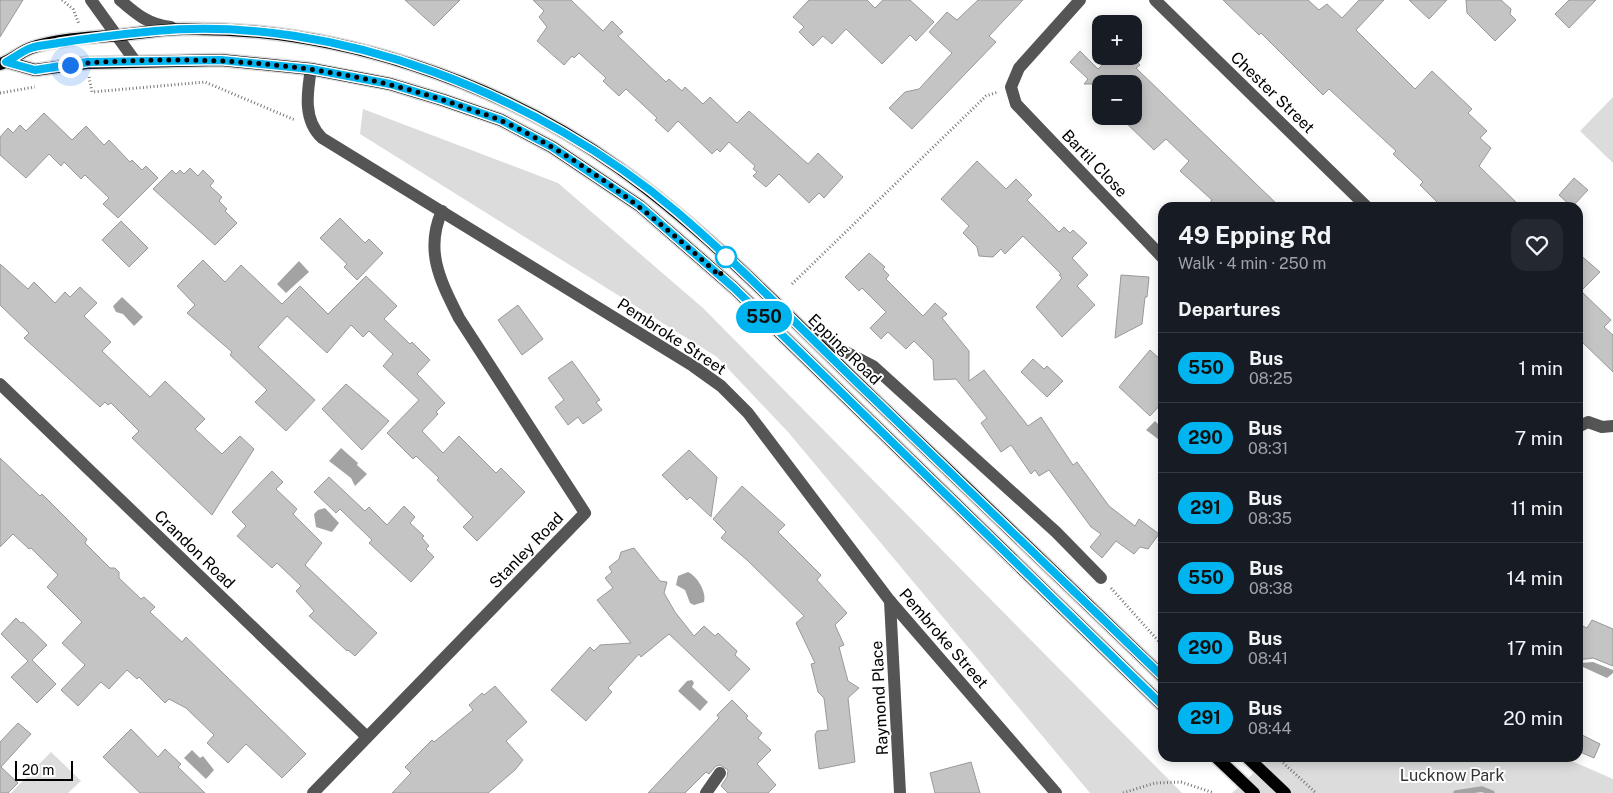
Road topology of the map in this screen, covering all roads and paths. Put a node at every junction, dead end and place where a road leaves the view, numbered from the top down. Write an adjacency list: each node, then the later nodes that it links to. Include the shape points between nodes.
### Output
1 (62, 0): 6 (path)
2 (91, 0): 8 (street)
3 (120, 0): 7 (street, via 138,16 157,26)
4 (1080, 0): 13 (street, via 1019,68)
5 (1155, 0): 15 (street, Chester Street)
6 (73, 9)
7 (183, 29): 8 (main road, Epping Road); 19 (main road, Epping Road, via 240,30 341,46 393,59 502,99 594,150 655,195)
8 (115, 35): 9 (street); 10 (main road, Epping Road, via 30,48)
9 (135, 60): 10 (main road, Epping Road, via 88,62 35,70); 11 (main road, Epping Road, via 221,60)
10 (3, 63)
11 (311, 69): 14 (street, Pembroke Street, via 309,115 312,127); 27 (main road, Epping Road, via 390,84 501,120 582,165 640,206 734,288)
12 (90, 79): 14 (path, via 92,92 205,82 288,116)
13 (1011, 87): 17 (street, Bartil Close, via 1016,104); 18 (path, via 986,96)
14 (322, 138): 16 (street, Pembroke Street)
15 (1362, 202)
16 (442, 212): 24 (street, Pembroke Street, via 721,386 748,413); 28 (street, Stanley Road, via 433,240 444,289 459,318 585,513)
17 (1158, 253)
18 (792, 284)
19 (802, 330): 23 (street, via 873,366 1056,532); 26 (main road, Epping Road)
20 (0, 384): 28 (street, Crandon Road)
21 (1583, 424): 22 (street)
22 (1613, 426)
23 (1101, 578): 25 (path)
24 (890, 601): 35 (street, Raymond Place); 36 (street, Pembroke Street)
25 (1158, 641)
26 (1158, 672)
27 (1158, 700)
28 (367, 738): 33 (street, Stanley Road)
29 (1221, 762): 39 (main road)
30 (1252, 762): 40 (main road)
31 (1282, 762): 41 (path)
32 (720, 773): 34 (street)
33 (313, 793)
34 (706, 793)
35 (900, 793)
36 (1056, 793)
37 (1123, 793): 38 (path, via 1155,784 1182,782)
38 (1214, 793)
39 (1254, 793)
40 (1285, 793)
41 (1316, 793)

